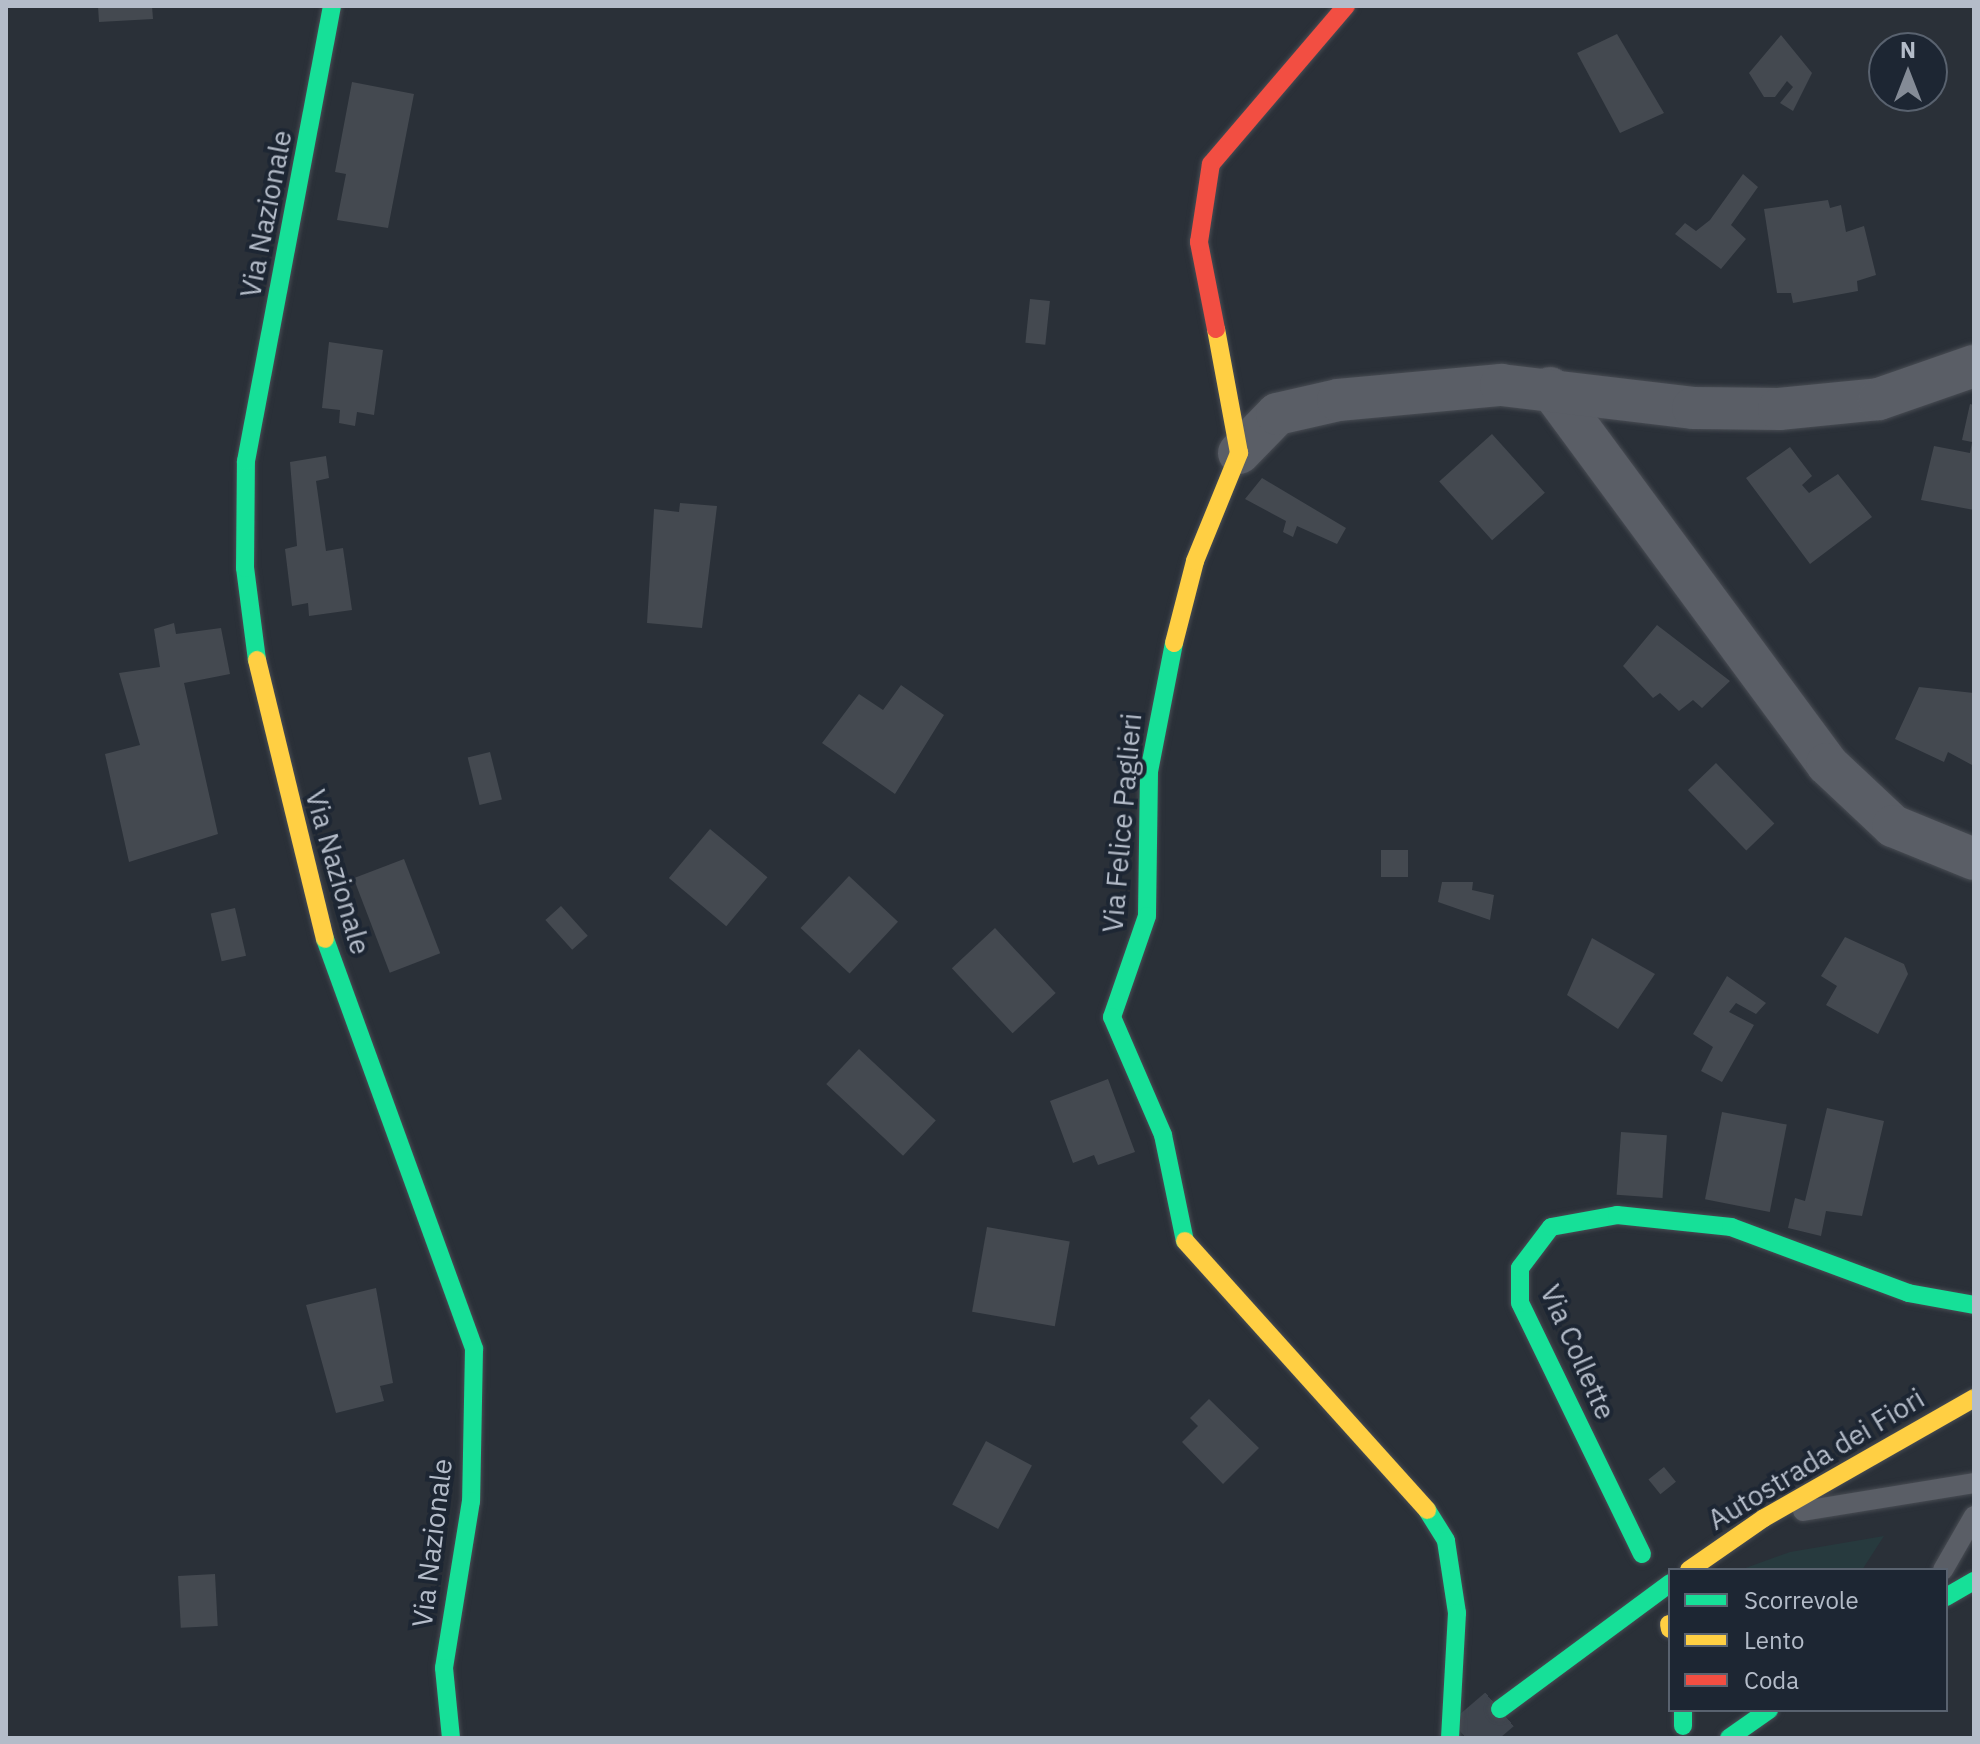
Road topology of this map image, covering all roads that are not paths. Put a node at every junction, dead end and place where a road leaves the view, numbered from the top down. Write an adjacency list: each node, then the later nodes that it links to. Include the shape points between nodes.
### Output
1 (332, 6): 20 (main road, Via Nazionale, via 248,447 245,568 258,669 313,906 474,1349 471,1501 444,1668)
2 (1346, 6): 5 (main road, via 1211,164 1199,242)
3 (1974, 366): 4 (street, via 1879,399 1779,409 1693,408)
4 (1550, 388): 5 (street, via 1443,388 1338,400 1277,414); 6 (street, via 1827,764 1893,826)
5 (1239, 453): 21 (main road, Via Felice Paglieri, via 1195,561 1172,650 1149,772 1147,916 1112,1017 1163,1135 1186,1248 1415,1491 1446,1541 1457,1613)
6 (1974, 859)
7 (1974, 1305): 12 (main road, Via Collette, via 1908,1293 1731,1227 1617,1215 1551,1227 1520,1268 1520,1303)
8 (1974, 1398): 11 (main road, Autostrada dei Fiori)
9 (1974, 1483): 11 (lane)
10 (1974, 1516): 14 (lane)
11 (1764, 1518): 13 (main road, Autostrada dei Fiori)
12 (1642, 1554)
13 (1692, 1568)
14 (1944, 1568)
15 (1974, 1581): 17 (main road)
16 (1668, 1584): 18 (main road)
17 (1948, 1596)
18 (1500, 1709)
19 (1766, 1712): 22 (main road)
20 (451, 1738)
21 (1450, 1738)
22 (1729, 1738)

